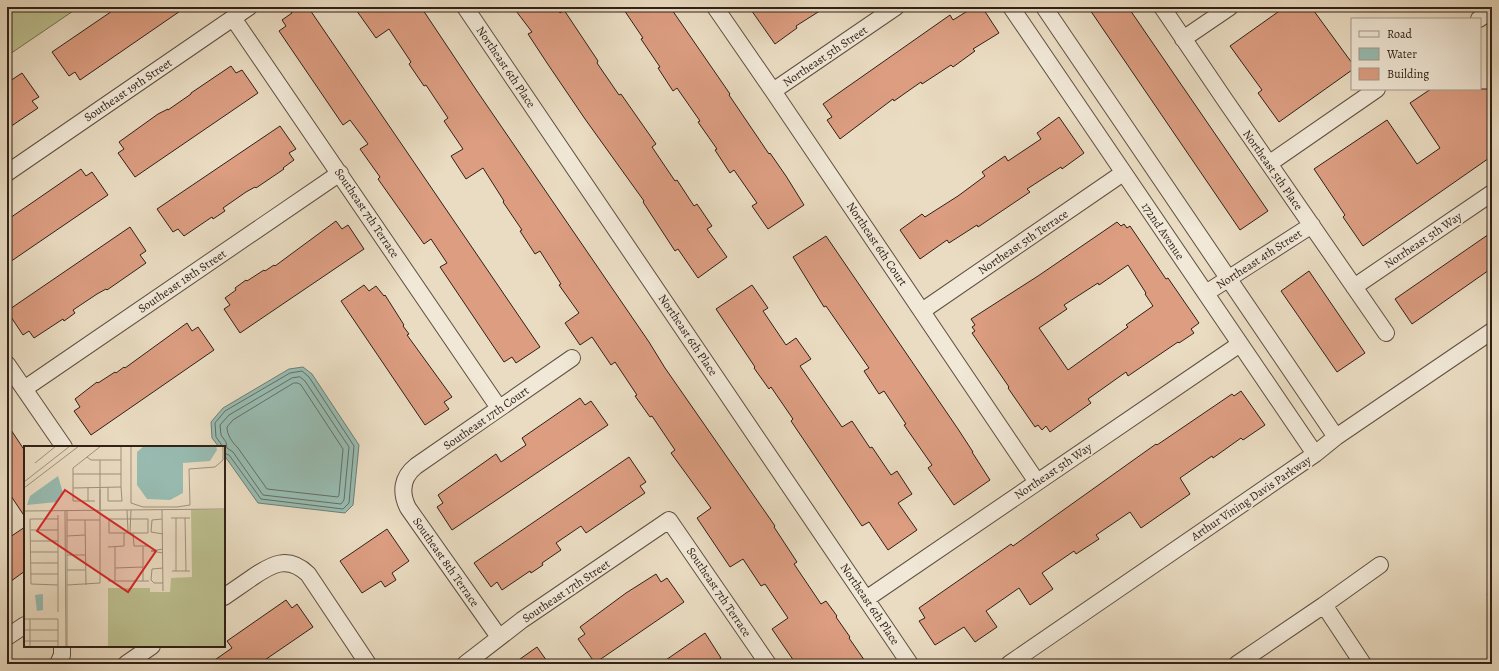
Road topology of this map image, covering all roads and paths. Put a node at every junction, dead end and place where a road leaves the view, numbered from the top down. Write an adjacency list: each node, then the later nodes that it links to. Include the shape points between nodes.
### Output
1 (249, 7): 10 (street, Southeast 19th Street)
2 (465, 7): 40 (street, Northeast 6th Place)
3 (715, 7): 14 (street, Northeast 6th Court)
4 (896, 7): 14 (street, Northeast 5th Street)
5 (1011, 7): 18 (street, 172nd Avenue)
6 (1044, 7): 21 (street)
7 (1162, 7): 12 (street, Northeast 5th Place)
8 (1230, 7): 12 (street)
9 (1492, 10): 11 (street)
10 (233, 18): 16 (street, Southeast 19th Street); 17 (street, Southeast 7th Terrace)
11 (1480, 18)
12 (1183, 39): 15 (street, Northeast 5th Place)
13 (1376, 90): 15 (street)
14 (773, 91): 24 (street, Northeast 6th Court)
15 (1270, 163): 20 (street, Northeast 5th Place)
16 (7, 173)
17 (340, 173): 30 (street, Southeast 18th Street); 31 (street, Southeast 7th Terrace)
18 (1123, 173): 23 (street, 172nd Avenue); 24 (street, Northeast 5th Terrace)
19 (1492, 193): 22 (street, Notrheast 5th Way)
20 (1312, 225): 21 (street, Northeast 4th Street); 22 (street, Northeast 5th Place)
21 (1228, 280): 23 (street, Northeast 4th Street); 32 (street)
22 (1354, 287): 26 (street, Northeast 5th Place)
23 (1206, 293): 27 (street, 172nd Avenue)
24 (922, 311): 36 (street, Northeast 6th Court)
25 (1492, 331): 32 (street, Arthur Vining Davis Parkway)
26 (1386, 333)
27 (1240, 344): 34 (street, 172nd Avenue); 36 (street, Northeast 5th Way)
28 (572, 358): 31 (street, Southeast 17th Court)
29 (7, 364): 30 (street)
30 (24, 389): 33 (street)
31 (499, 408): 35 (street, Southeast 17th Court, via 416,466)
32 (1336, 437): 34 (street, Arthur Vining Davis Parkway)
33 (63, 446)
34 (1315, 454): 53 (street, Arthur Vining Davis Parkway)
35 (404, 482): 44 (street, Southeast 8th Terrace, via 408,508)
36 (1037, 482): 40 (street, Northeast 5th Way)
37 (669, 520): 44 (street, Southeast 17th Street); 51 (street, Southeast 7th Terrace)
38 (1380, 565): 41 (street)
39 (225, 596): 49 (street, via 267,568 282,562 291,563 308,574)
40 (866, 599): 52 (street, Northeast 6th Place)
41 (1324, 605): 54 (street); 55 (street)
42 (24, 625): 43 (street)
43 (7, 637)
44 (499, 637): 50 (street, Southeast 17th Street)
45 (62, 647): 47 (street)
46 (151, 647): 48 (street)
47 (58, 664)
48 (126, 664)
49 (368, 664)
50 (465, 664)
51 (768, 664)
52 (910, 664)
53 (1009, 664)
54 (1237, 664)
55 (1363, 664)

